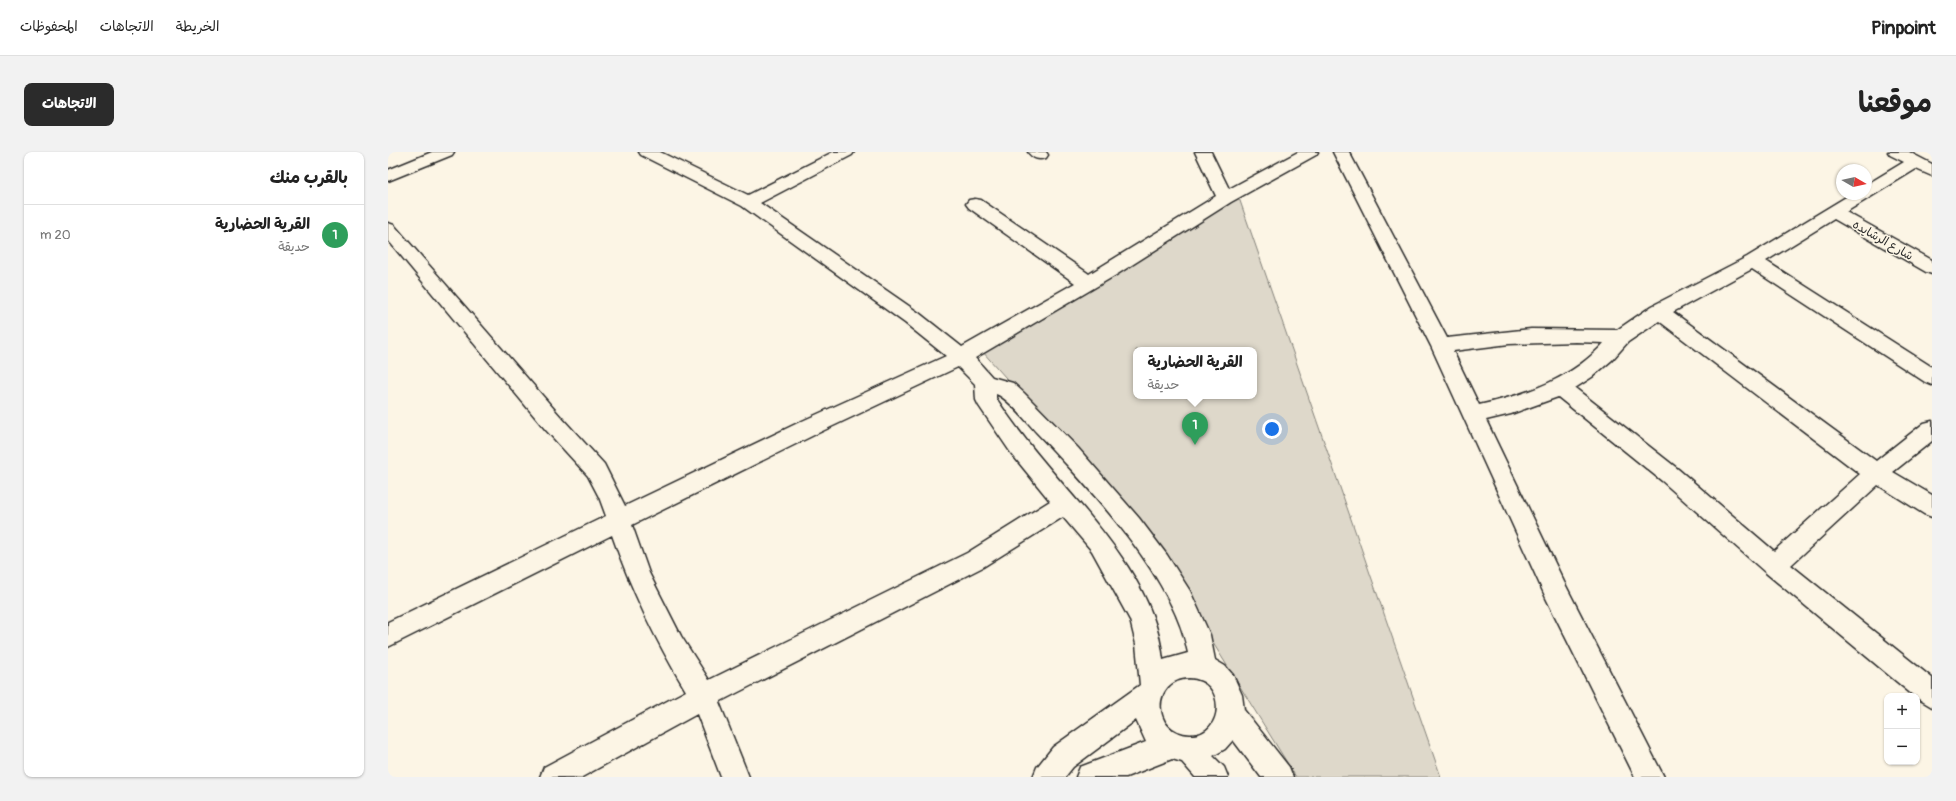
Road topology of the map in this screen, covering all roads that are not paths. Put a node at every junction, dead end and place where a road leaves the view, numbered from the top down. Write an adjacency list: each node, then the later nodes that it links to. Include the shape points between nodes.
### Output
1 (446, 152): 10 (street)
2 (647, 152): 14 (street)
3 (846, 152): 14 (street)
4 (1203, 152): 12 (street)
5 (1310, 152): 12 (street)
6 (1341, 152): 23 (street)
7 (1896, 152): 8 (street)
8 (1916, 162): 9 (street); 11 (street)
9 (1932, 171)
10 (388, 176)
11 (1872, 188)
12 (1225, 198): 20 (street)
13 (1853, 200): 16 (street)
14 (748, 202): 24 (street, via 912,318)
15 (975, 204): 20 (street)
16 (1834, 212): 18 (street); 19 (street, شارع الرشايده)
17 (388, 229): 33 (street, via 596,470)
18 (1753, 261): 21 (street); 25 (street)
19 (1932, 268)
20 (1088, 283): 24 (street)
21 (1659, 311): 22 (street); 30 (street)
22 (1621, 337): 23 (street, via 1583,334 1510,336); 27 (street, via 1585,372)
23 (1441, 346): 28 (street)
24 (961, 357): 26 (street); 33 (street)
25 (1932, 377)
26 (985, 382): 31 (street, via 986,400 1019,447); 36 (street, via 1006,389 1017,399 1134,528 1183,602 1199,635 1204,652)
27 (1560, 386): 28 (street, via 1504,408); 34 (street, via 1670,475)
28 (1472, 415): 48 (street)
29 (1932, 429): 30 (street)
30 (1876, 473): 32 (street); 34 (street)
31 (1066, 503): 37 (street, via 1100,544 1142,618 1149,644); 39 (street, via 975,560)
32 (1932, 507)
33 (619, 520): 35 (street); 39 (street, via 638,575 672,644)
34 (1774, 566): 38 (street)
35 (388, 635)
36 (1204, 668): 37 (street, via 1190,665 1176,667 1163,673); 40 (street, via 1217,676 1226,687 1231,700)
37 (1150, 690): 41 (street, via 1147,711 1151,725 1160,737); 44 (street, via 1063,757)
38 (1932, 694)
39 (704, 696): 42 (street); 43 (street)
40 (1231, 714): 41 (street, via 1226,728 1216,739 1203,746); 47 (street)
41 (1180, 747): 45 (street); 46 (street)
42 (554, 777)
43 (735, 777)
44 (1047, 777)
45 (1090, 777)
46 (1214, 777)
47 (1279, 777)
48 (1650, 777)

